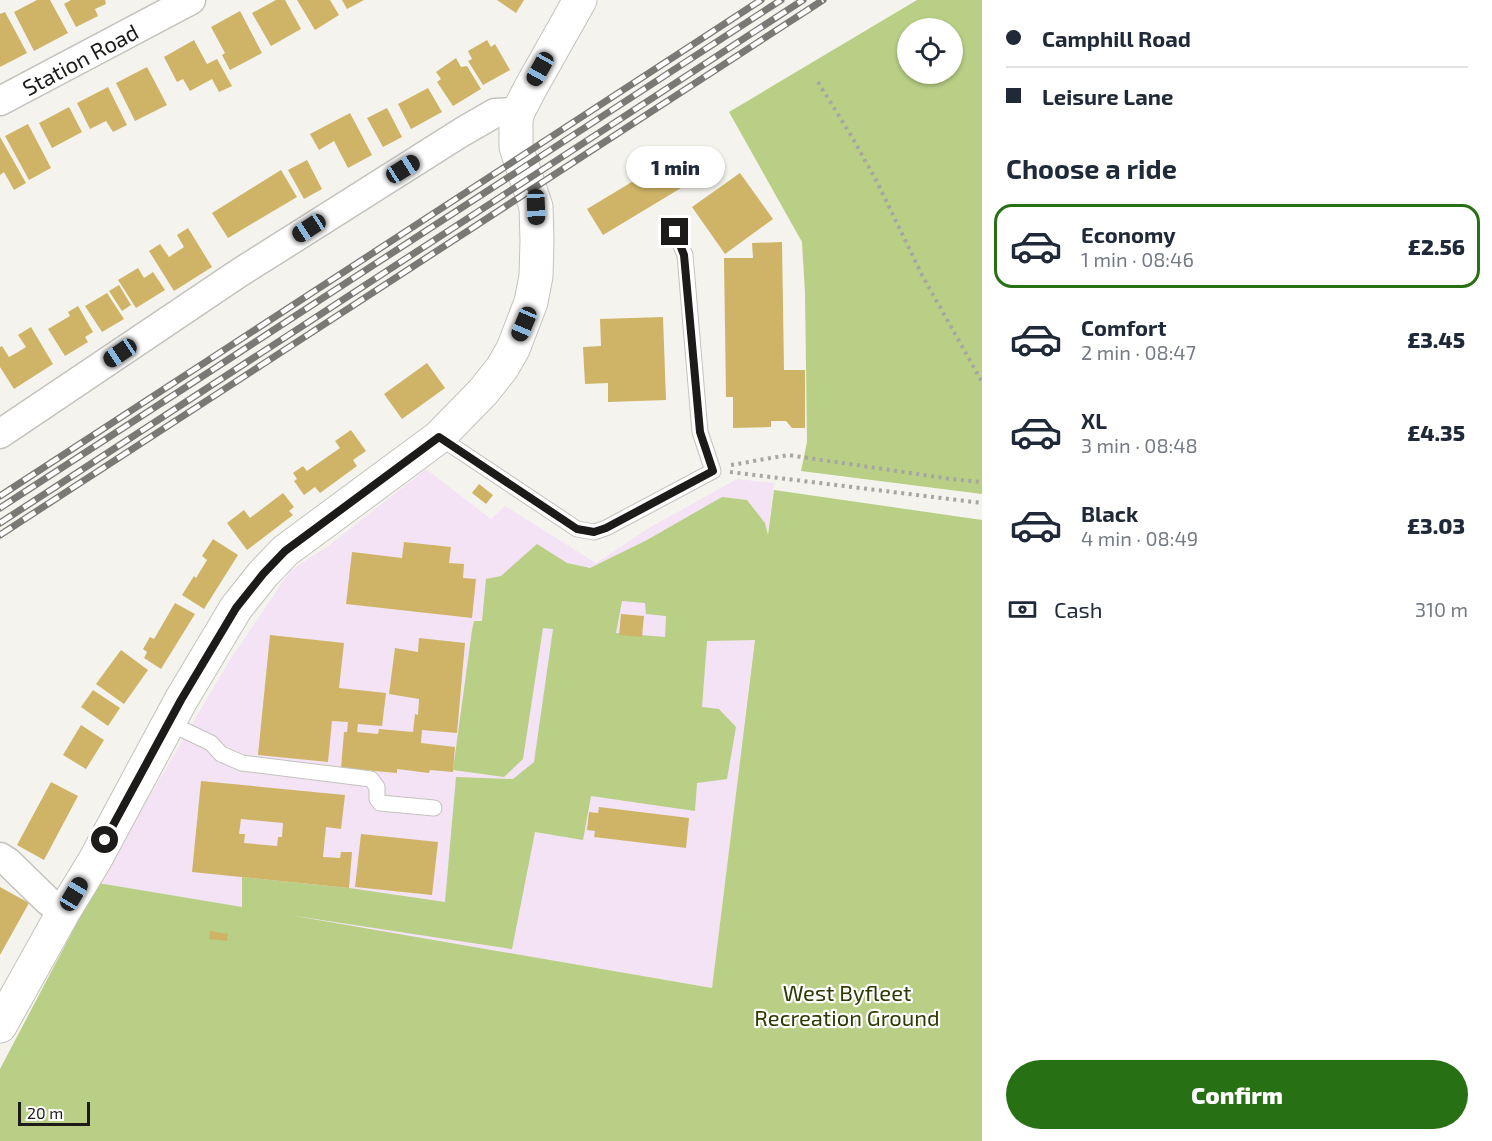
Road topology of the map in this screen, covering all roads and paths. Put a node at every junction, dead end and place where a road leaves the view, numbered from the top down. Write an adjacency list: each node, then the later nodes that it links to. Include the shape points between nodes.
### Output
1 (191, 0): 4 (street, Station Road)
2 (580, 0): 5 (street)
3 (818, 82): 7 (path, via 862,154 922,275)
4 (0, 101)
5 (518, 112): 8 (street, via 495,113 452,138 239,273); 9 (street, via 516,147 536,207 536,276 531,302 502,368)
6 (675, 232): 10 (lane, via 684,255 700,432)
7 (982, 382)
8 (0, 434)
9 (439, 437): 10 (lane, via 586,532 606,528); 12 (street, via 285,551 263,574 236,608)
10 (713, 471): 11 (path, via 788,454)
11 (982, 482)
12 (169, 723): 13 (lane, via 212,743 221,754 242,763 370,779 377,787 380,803); 15 (street)
13 (434, 808)
14 (0, 857): 15 (street)
15 (64, 911): 16 (street)
16 (0, 1026)

